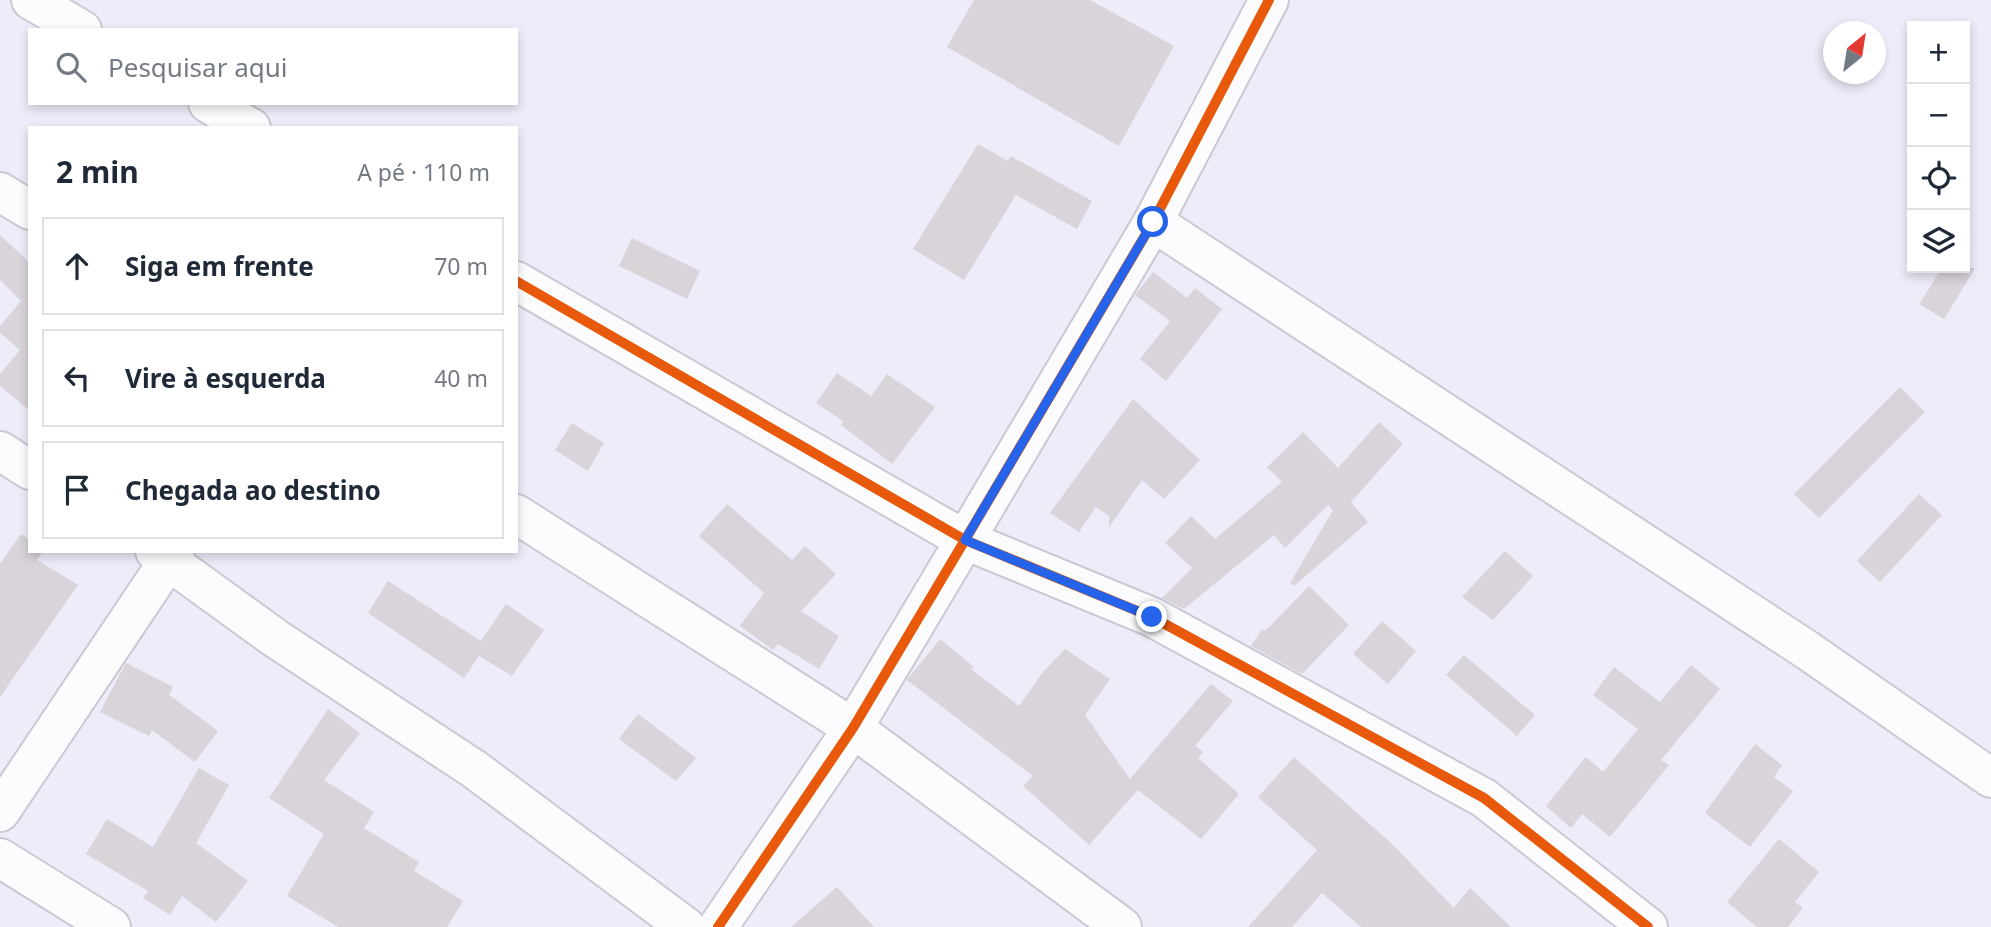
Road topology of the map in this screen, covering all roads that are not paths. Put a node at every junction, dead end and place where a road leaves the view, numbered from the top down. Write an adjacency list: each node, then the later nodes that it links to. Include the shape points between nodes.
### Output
1 (31, 0): 3 (street)
2 (1269, 0): 8 (street)
3 (79, 28)
4 (211, 105): 5 (street)
5 (248, 126)
6 (0, 192): 7 (street)
7 (28, 209)
8 (1153, 222): 13 (street); 16 (street, via 1795,642)
9 (518, 282): 13 (street)
10 (0, 451): 11 (street)
11 (28, 469)
12 (518, 515): 15 (street)
13 (965, 540): 15 (street); 23 (street, via 1152,617 1484,798)
14 (166, 554): 17 (street); 20 (street, via 275,638 474,769)
15 (853, 728): 21 (street); 22 (street)
16 (1991, 778)
17 (0, 812)
18 (0, 858): 19 (street)
19 (111, 927)
20 (686, 927)
21 (718, 927)
22 (1122, 927)
23 (1648, 927)

